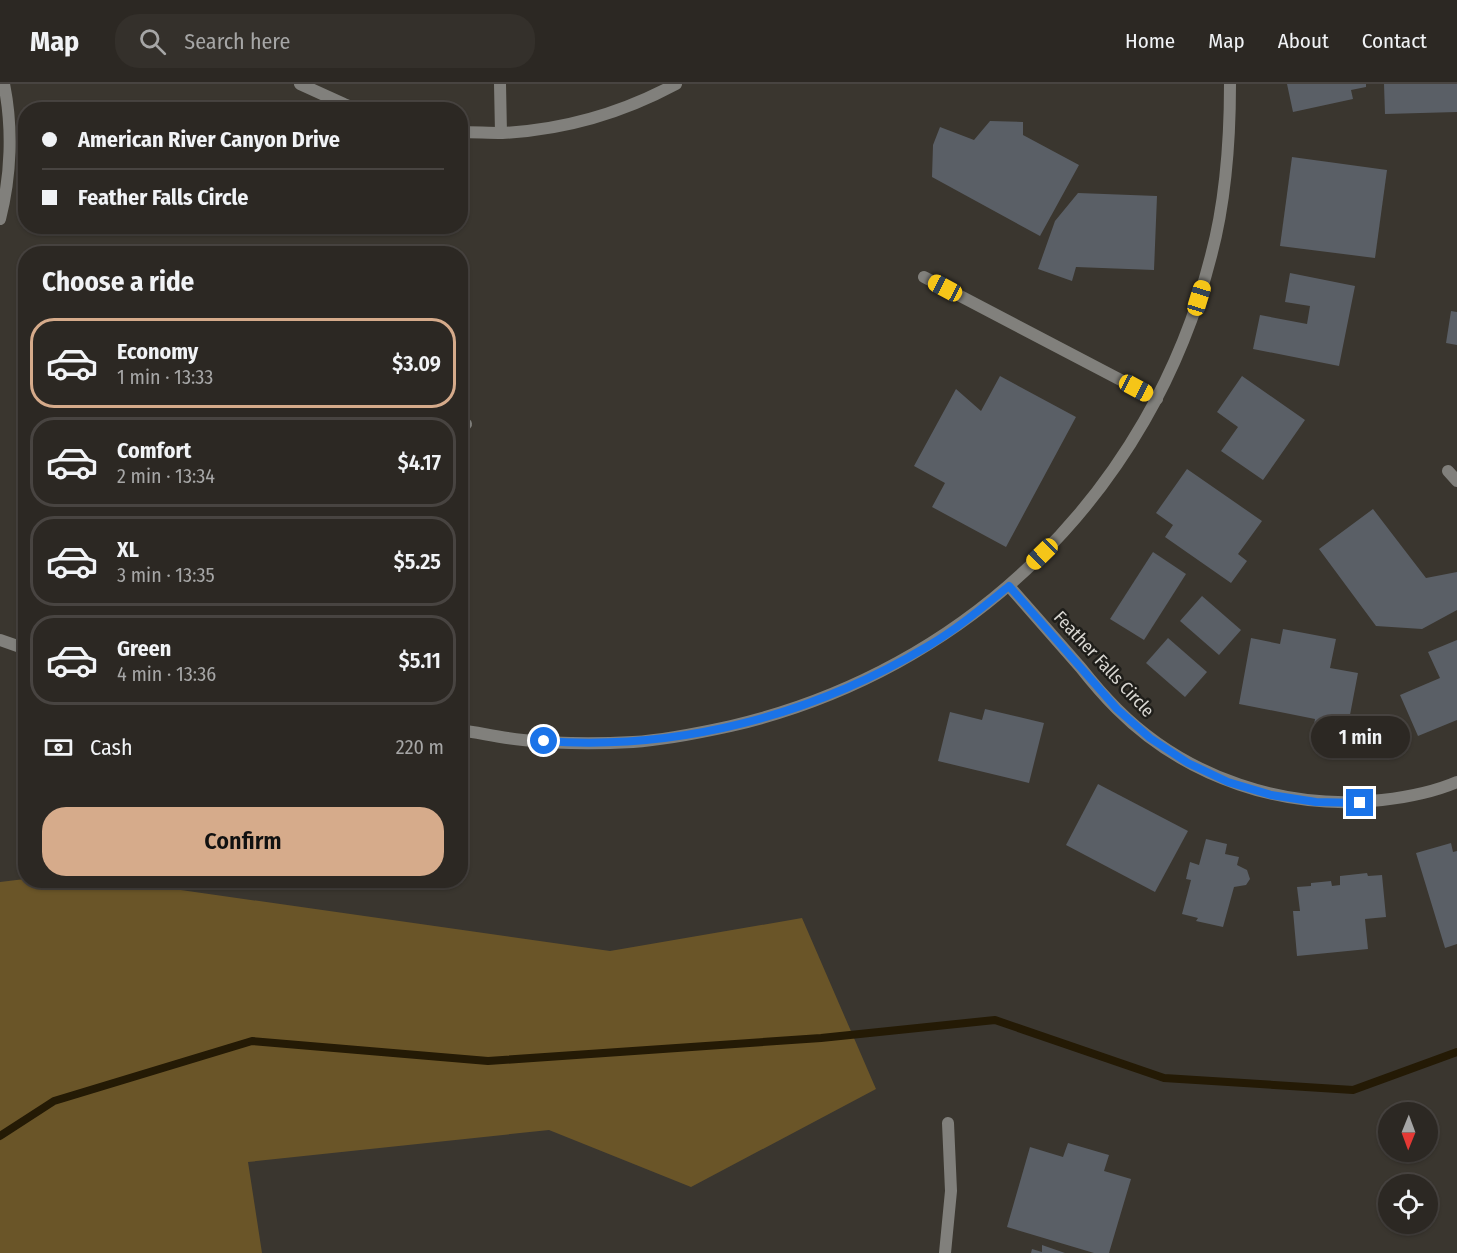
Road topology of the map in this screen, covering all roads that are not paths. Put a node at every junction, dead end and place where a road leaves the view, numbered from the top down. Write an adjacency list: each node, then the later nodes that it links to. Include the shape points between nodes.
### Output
1 (4, 84): 9 (street, via 10,141)
2 (300, 84): 6 (street)
3 (500, 84): 8 (street)
4 (676, 84): 8 (street, via 584,121)
5 (1230, 84): 11 (street, via 1224,189 1212,255 1175,361)
6 (340, 102)
7 (468, 132): 8 (street)
8 (501, 133)
9 (0, 219)
10 (924, 277): 11 (street)
11 (1157, 399): 14 (street, via 1088,504)
12 (1448, 471): 13 (street)
13 (1457, 481)
14 (1009, 586): 17 (street, via 930,645 871,678 766,718 634,742 522,740); 18 (street, Feather Falls Circle, via 1117,709 1150,738 1188,763 1228,782 1271,795 1360,803 1405,797)
15 (0, 640): 16 (street)
16 (18, 646)
17 (468, 731)
18 (1457, 782)
19 (948, 1123): 20 (street, via 951,1191)
20 (945, 1253)

